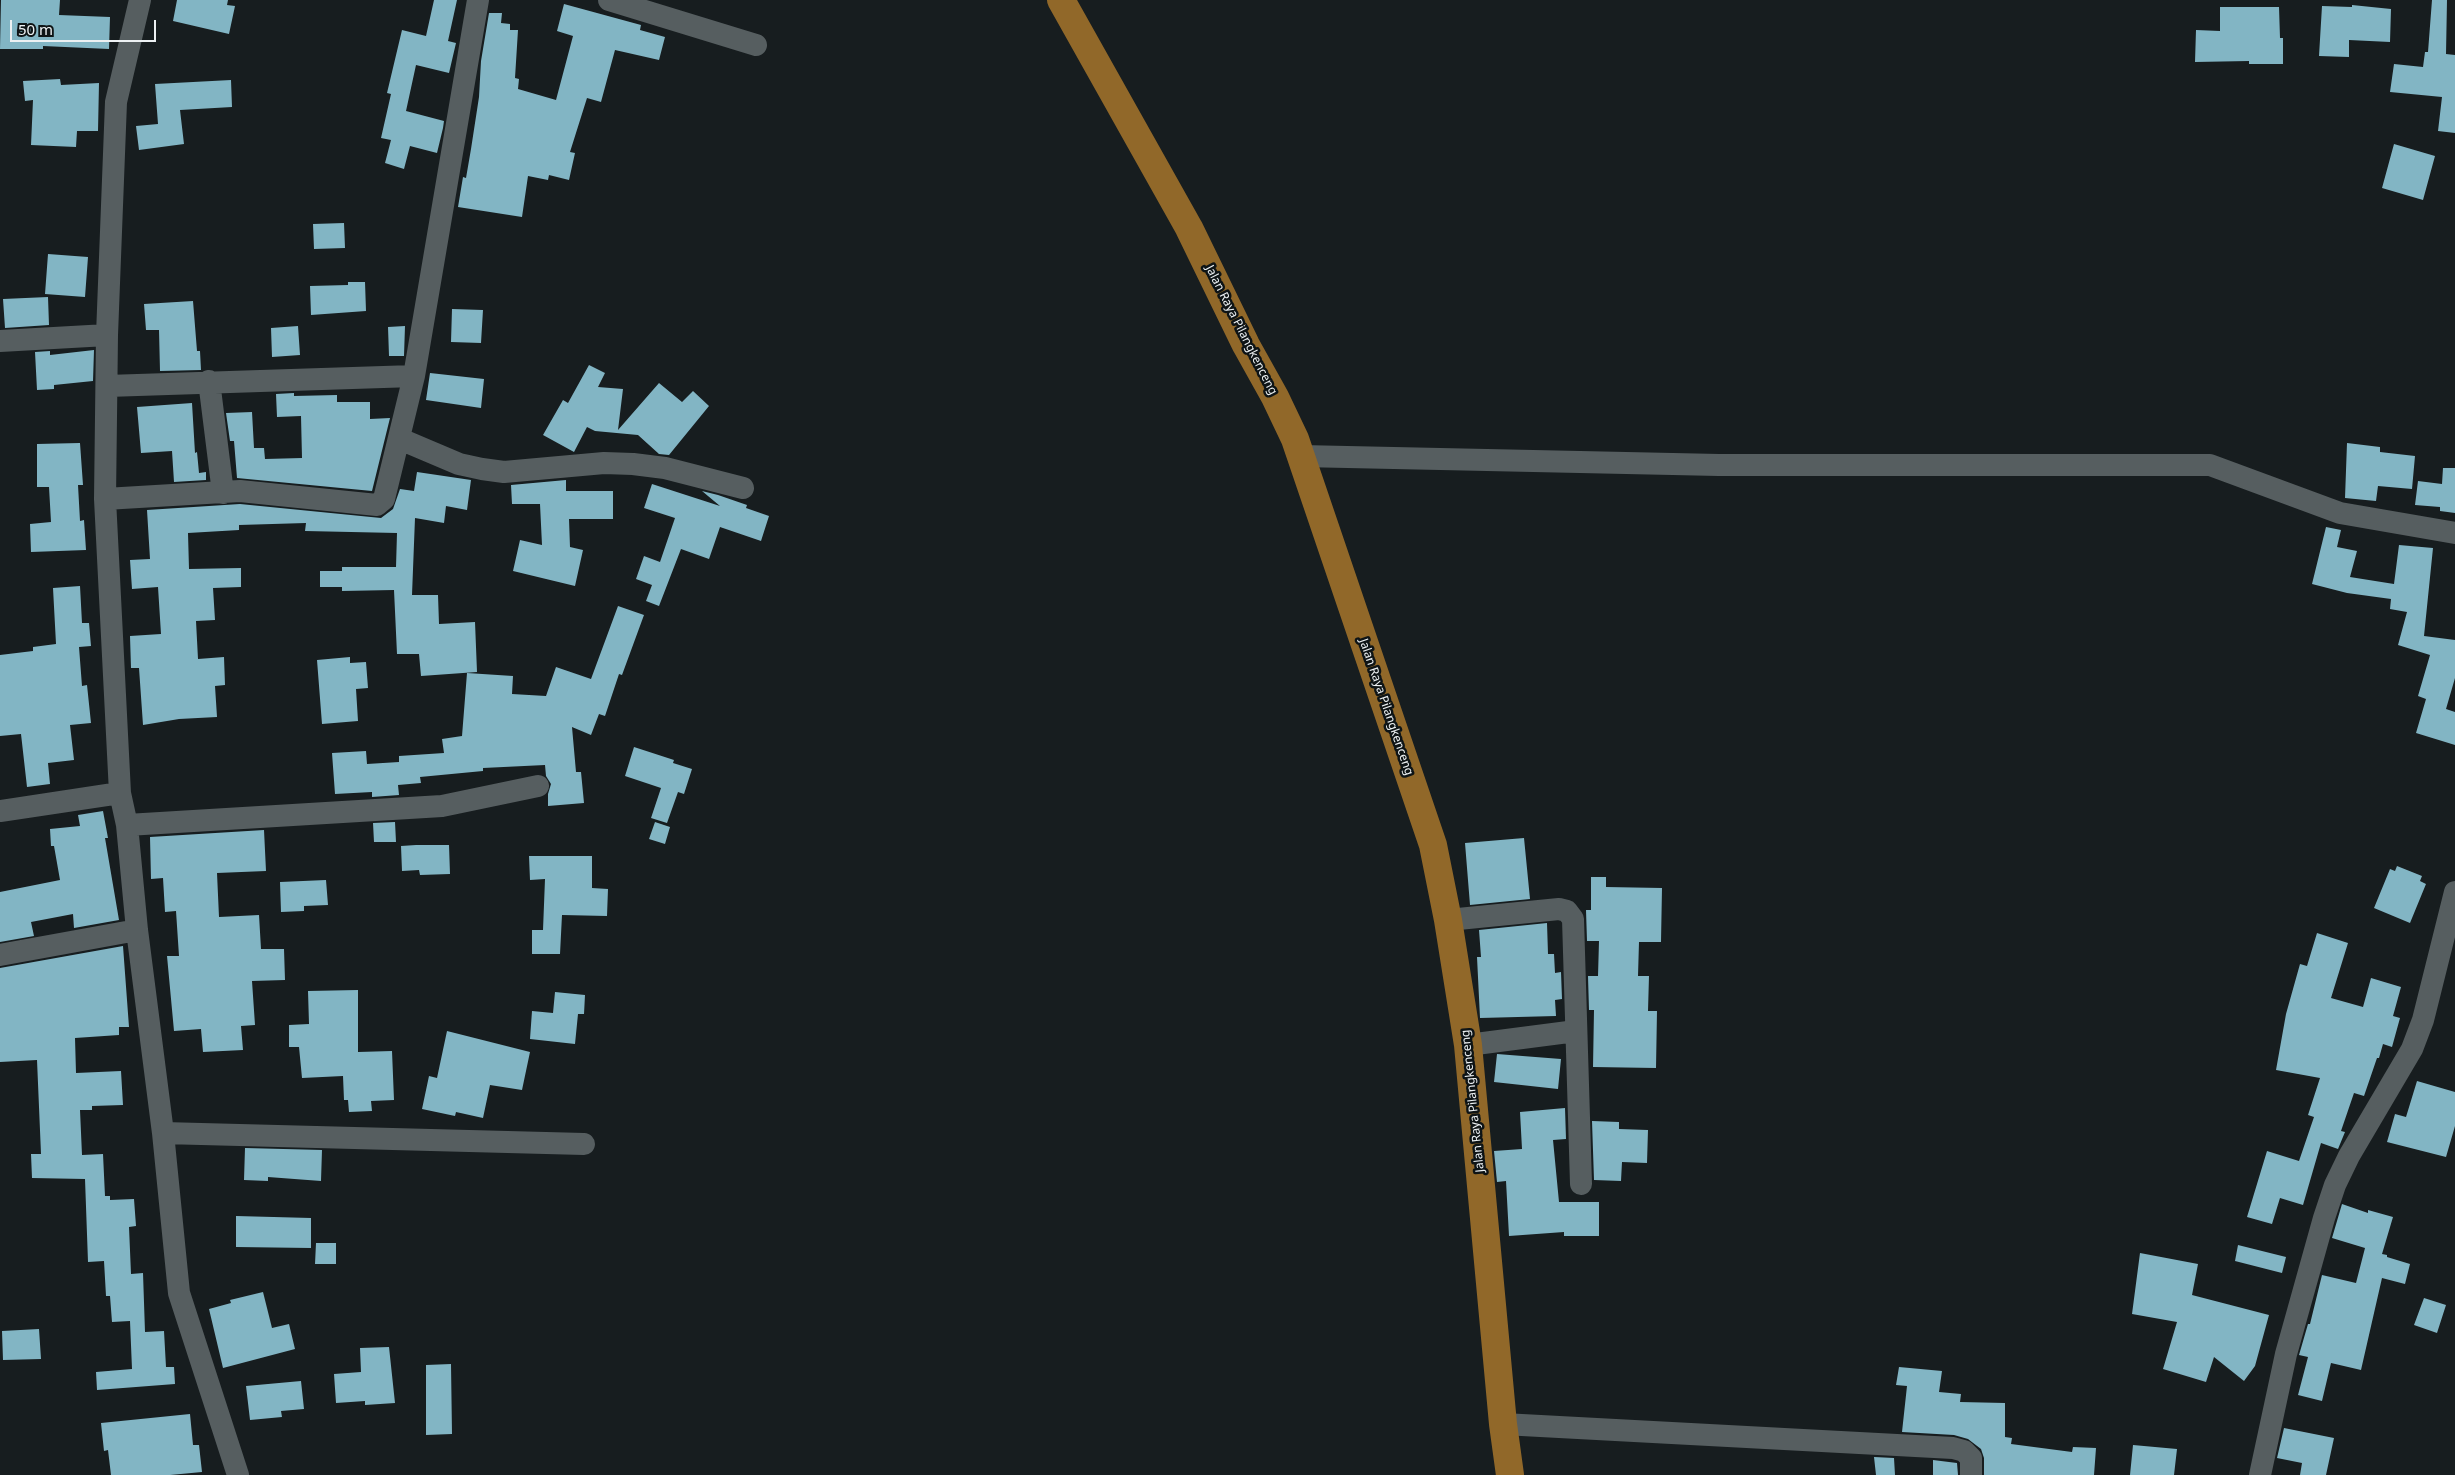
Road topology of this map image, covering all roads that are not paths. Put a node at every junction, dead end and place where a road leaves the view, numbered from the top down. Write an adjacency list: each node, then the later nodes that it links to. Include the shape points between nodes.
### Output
1 (140, 0): 6 (street, via 116,102)
2 (478, 0): 8 (street)
3 (610, 0): 5 (street)
4 (1061, 0): 12 (main road, Jalan Raya Pilangkenceng, via 1189,228 1246,345 1276,397)
5 (756, 45)
6 (107, 335): 7 (street); 10 (street)
7 (0, 341)
8 (414, 376): 9 (street); 11 (street)
9 (209, 381): 10 (street); 14 (street)
10 (107, 386): 15 (street)
11 (400, 438): 13 (street, via 460,464 482,469 504,472 604,463 633,464 664,468); 14 (street, via 384,499 376,506 240,491)
12 (1301, 456): 16 (street, via 1729,465 2210,465 2340,513); 22 (main road, Jalan Raya Pilangkenceng, via 1433,845)
13 (743, 488)
14 (223, 493): 15 (street)
15 (105, 499): 18 (street)
16 (2455, 532)
17 (538, 786): 20 (street, via 442,806)
18 (120, 793): 19 (street); 20 (street)
19 (0, 811)
20 (127, 825): 23 (street)
21 (2455, 892): 34 (street, via 2423,1020 2412,1049 2335,1185 2286,1354)
22 (1448, 920): 25 (street, via 1559,909 1567,911 1574,926); 26 (main road, Jalan Raya Pilangkenceng)
23 (137, 930): 24 (street); 27 (street)
24 (0, 955)
25 (1576, 1032): 26 (street); 29 (street)
26 (1468, 1045): 30 (main road, Jalan Raya Pilangkenceng)
27 (163, 1133): 28 (street); 31 (street, via 178,1292)
28 (584, 1144)
29 (1581, 1184)
30 (1503, 1424): 32 (main road, Jalan Raya Pilangkenceng); 33 (street, via 1953,1448 1964,1451 1971,1458)
31 (238, 1475)
32 (1510, 1475)
33 (1972, 1475)
34 (2260, 1475)

